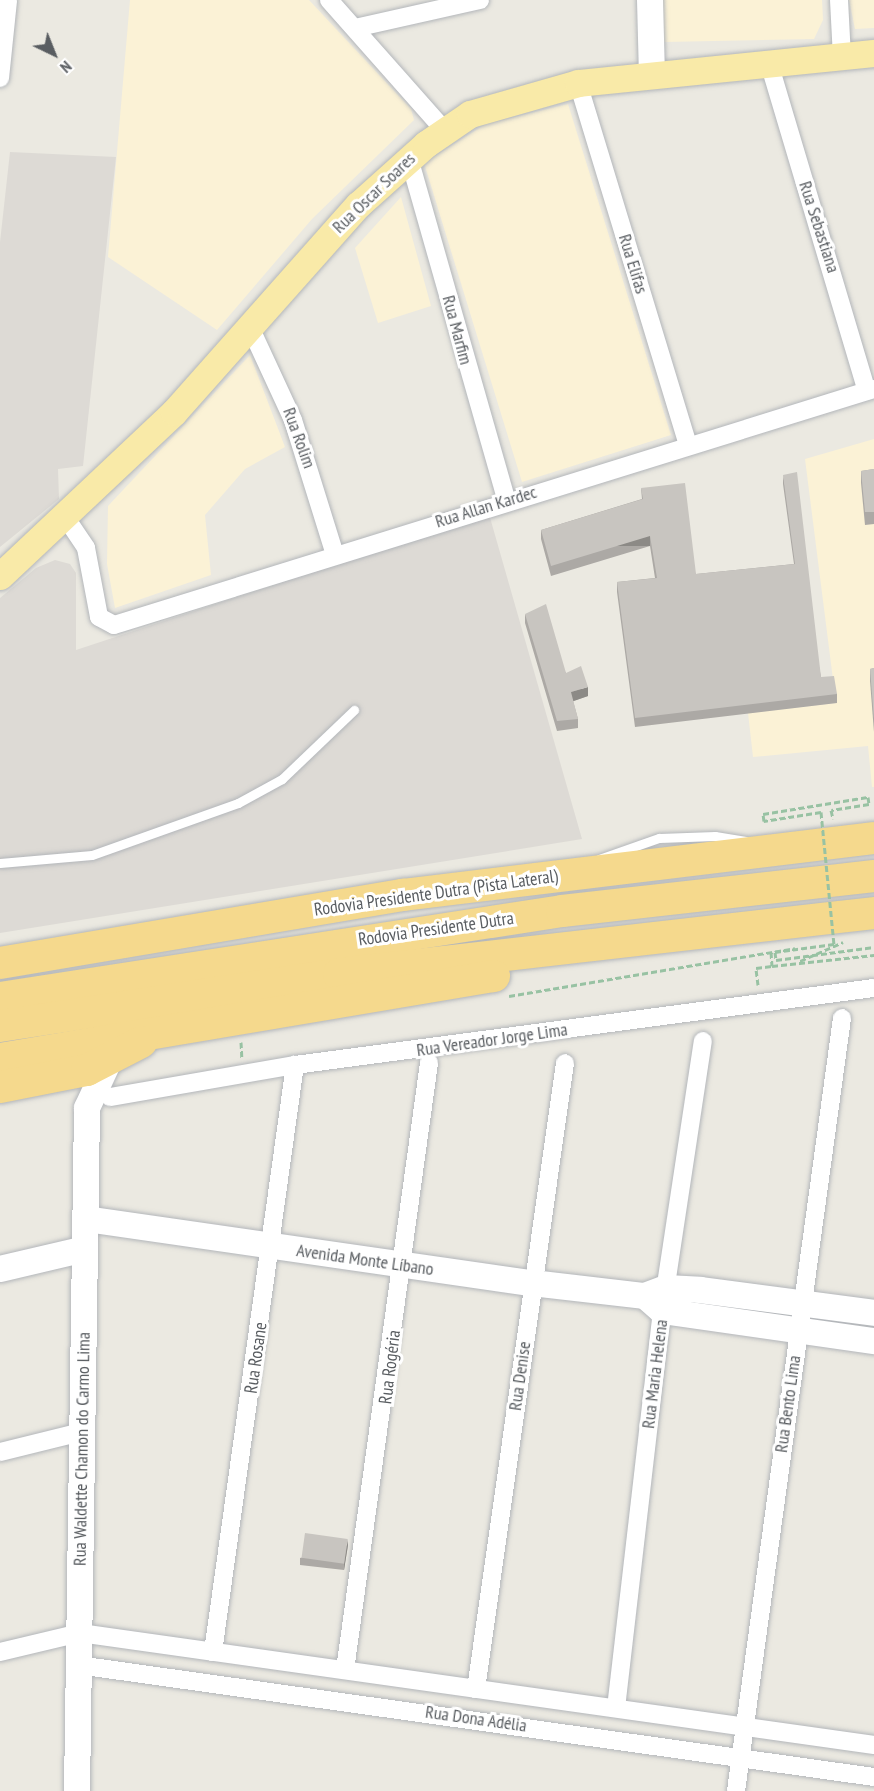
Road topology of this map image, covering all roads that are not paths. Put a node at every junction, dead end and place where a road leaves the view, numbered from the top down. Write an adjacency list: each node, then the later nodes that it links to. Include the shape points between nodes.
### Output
1 (8, 0): 11 (street)
2 (329, 0): 6 (street)
3 (480, 0): 6 (street)
4 (650, 0): 10 (street)
5 (839, 0): 8 (street)
6 (355, 28): 13 (street)
7 (874, 53): 8 (main road, Rua Oscar Soares)
8 (842, 57): 9 (main road, Rua Oscar Soares)
9 (769, 63): 10 (main road, Rua Oscar Soares); 16 (street, Rua Sebastiana)
10 (652, 76): 12 (main road, Rua Oscar Soares)
11 (0, 78)
12 (578, 83): 13 (main road, Rua Oscar Soares, via 493,104); 17 (street, Rua Elifas)
13 (444, 130): 14 (main road, Rua Oscar Soares)
14 (410, 158): 15 (main road, Rua Oscar Soares, via 358,205); 18 (street, Rua Marfim)
15 (250, 327): 19 (main road, Rua Oscar Soares); 20 (street, Rua Rolim, via 297,430)
16 (871, 390): 17 (street, Rua Allan Kardec)
17 (688, 446): 18 (street, Rua Allan Kardec)
18 (507, 501): 20 (street, Rua Allan Kardec)
19 (66, 518): 20 (street, Rua Allan Kardec, via 86,548 100,620 114,625); 21 (main road, Rua Oscar Soares)
20 (335, 555)
21 (0, 576)
22 (354, 710): 24 (lane, via 282,779 238,803 92,855)
23 (874, 838): 28 (highway, Rodovia Presidente Dutra (Pista Lateral), via 403,896)
24 (0, 863)
25 (874, 876): 30 (highway, Rodovia Presidente Dutra, via 562,911)
26 (874, 913): 27 (highway, Rodovia Presidente Dutra)
27 (727, 929): 32 (highway, Rodovia Presidente Dutra, via 339,974); 33 (highway, via 360,1000)
28 (0, 963)
29 (874, 988): 39 (street, Rua Vereador Jorge Lima)
30 (0, 998)
31 (842, 1018): 51 (street, Rua Bento Lima)
32 (0, 1026)
33 (169, 1030): 35 (highway); 36 (highway)
34 (703, 1041): 49 (street, Rua Maria Helena)
35 (0, 1059)
36 (110, 1059): 40 (highway); 42 (street, Rua Waldette Chamon do Carmo Lima)
37 (429, 1063): 46 (street, Rua Rogéria)
38 (565, 1063): 48 (street, Rua Denise)
39 (295, 1065): 42 (street, Rua Vereador Jorge Lima); 44 (street, Rua Rosane)
40 (65, 1076): 41 (highway); 42 (street, Rua Waldette Chamon do Carmo Lima)
41 (0, 1087)
42 (99, 1102): 43 (street, Rua Waldette Chamon do Carmo Lima)
43 (86, 1220): 44 (street, Avenida Monte Líbano); 45 (street, Rua Waldette Chamon do Carmo Lima)
44 (272, 1247): 46 (street, Avenida Monte Líbano); 57 (street, Rua Rosane)
45 (85, 1249): 47 (street); 53 (street, Rua Waldette Chamon do Carmo Lima)
46 (403, 1264): 48 (street, Avenida Monte Líbano); 59 (street, Rua Rogéria)
47 (0, 1269)
48 (532, 1283): 49 (street, Avenida Monte Líbano); 60 (street, Rua Denise)
49 (658, 1298): 51 (street, Avenida Monte Líbano); 61 (street, Rua Maria Helena)
50 (874, 1313): 51 (street, Avenida Monte Líbano)
51 (800, 1318): 52 (street, Avenida Monte Líbano); 62 (street, Rua Bento Lima)
52 (874, 1341)
53 (81, 1432): 54 (street); 55 (street, Rua Waldette Chamon do Carmo Lima)
54 (0, 1452)
55 (80, 1632): 56 (street); 57 (street, Rua Dona Adélia); 58 (street, Rua Waldette Chamon do Carmo Lima)
56 (0, 1652)
57 (213, 1652): 59 (street, Rua Dona Adélia)
58 (78, 1665): 64 (street, Rua Dona Adélia); 66 (street, Rua Waldette Chamon do Carmo Lima)
59 (345, 1670): 60 (street, Rua Dona Adélia)
60 (476, 1689): 61 (street, Rua Dona Adélia)
61 (616, 1708): 62 (street, Rua Dona Adélia)
62 (745, 1727): 63 (street, Rua Dona Adélia); 64 (street, Rua Bento Lima)
63 (874, 1745)
64 (741, 1759): 65 (street, Rua Dona Adélia); 67 (street, Rua Bento Lima)
65 (874, 1777)
66 (77, 1791)
67 (736, 1791)

